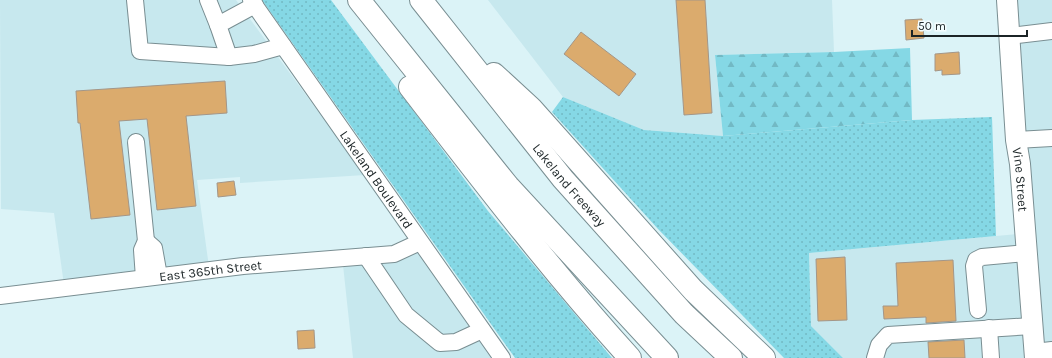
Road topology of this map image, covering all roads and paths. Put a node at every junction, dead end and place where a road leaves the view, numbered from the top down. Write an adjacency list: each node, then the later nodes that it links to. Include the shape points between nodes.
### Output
1 (135, 0): 13 (street, via 140,51)
2 (208, 0): 8 (street)
3 (354, 0): 28 (highway, via 398,72 501,205)
4 (359, 0): 29 (highway, via 508,186)
5 (421, 0): 9 (highway, Lakeland Freeway)
6 (1007, 0): 11 (main road, Vine Street)
7 (253, 3): 8 (street); 12 (street, Lakeland Boulevard)
8 (218, 25): 13 (street)
9 (444, 28): 30 (highway, Lakeland Freeway, via 563,179 684,314); 31 (highway, via 531,108 693,290)
10 (1052, 31): 11 (street)
11 (1010, 36): 15 (main road, Vine Street)
12 (283, 46): 13 (street, via 254,54); 17 (street, Lakeland Boulevard)
13 (229, 57)
14 (1052, 138): 15 (street)
15 (1016, 140): 18 (main road, Vine Street)
16 (136, 142): 20 (street, via 146,241 154,248)
17 (420, 242): 19 (street, East 365th Street, via 394,254); 25 (street, Lakeland Boulevard)
18 (1026, 253): 22 (street, via 976,260 974,266); 23 (main road, Vine Street)
19 (366, 256): 20 (street, East 365th Street, via 243,266); 25 (street, via 406,315 440,343 456,342)
20 (152, 277): 21 (street, East 365th Street)
21 (0, 296)
22 (978, 310)
23 (1032, 326): 24 (street); 26 (main road, Vine Street)
24 (989, 328): 32 (street, via 888,335); 33 (street)
25 (482, 330): 27 (street, Lakeland Boulevard)
26 (1040, 353)
27 (502, 358)
28 (630, 358)
29 (667, 358)
30 (731, 358)
31 (764, 358)
32 (874, 358)
33 (991, 358)

